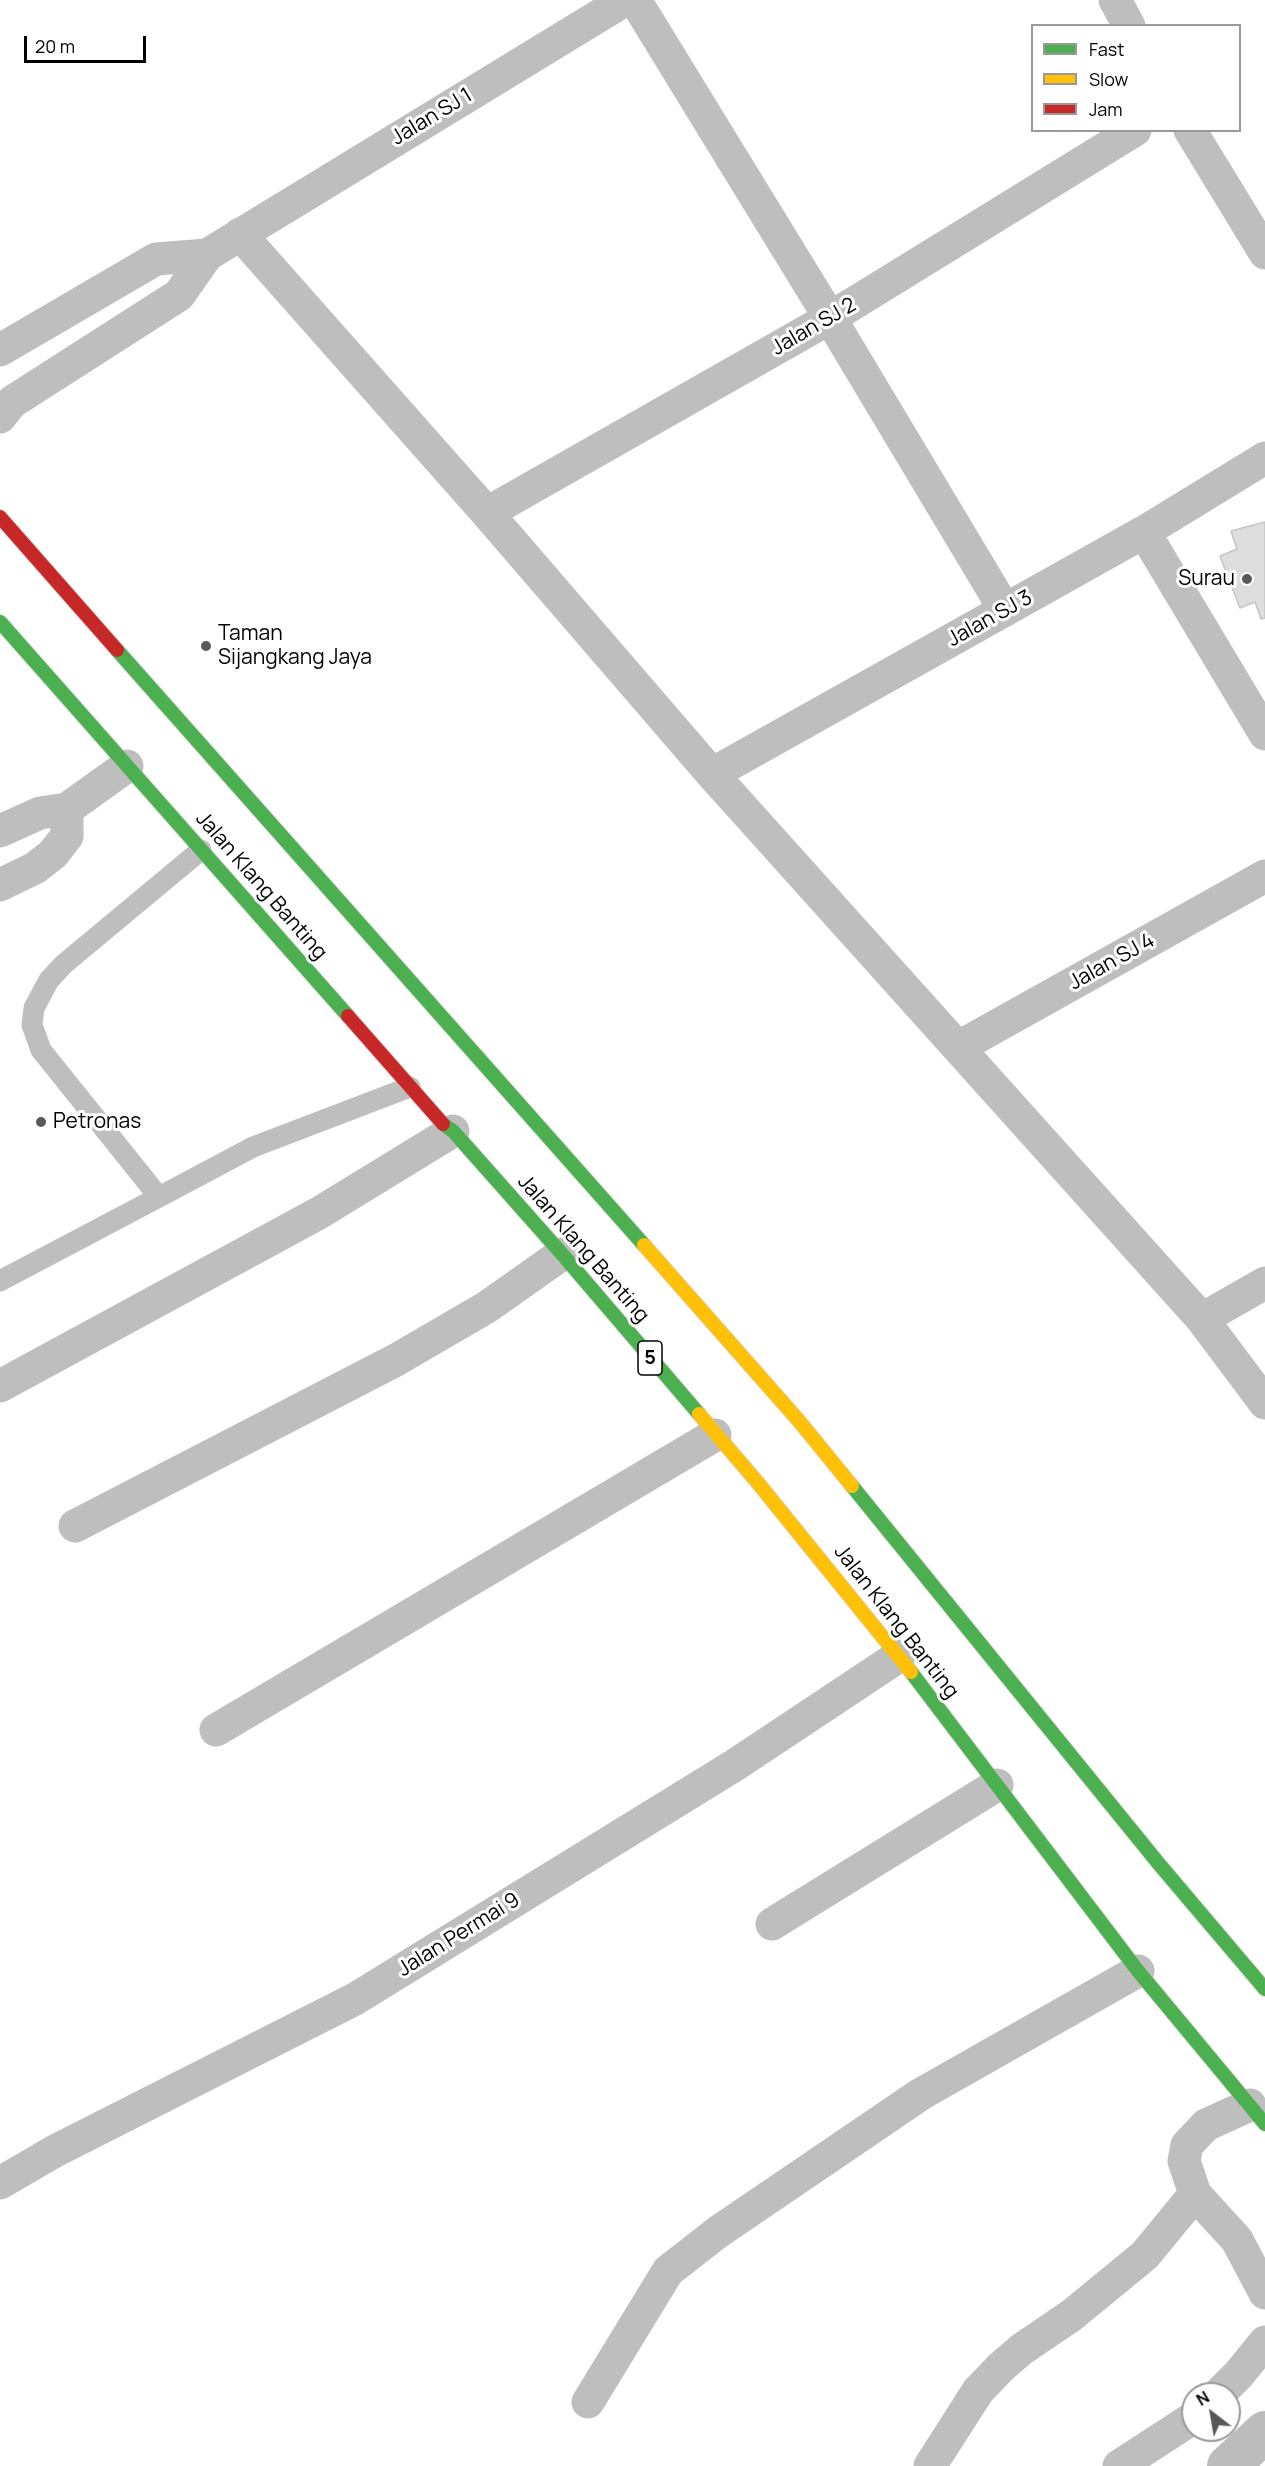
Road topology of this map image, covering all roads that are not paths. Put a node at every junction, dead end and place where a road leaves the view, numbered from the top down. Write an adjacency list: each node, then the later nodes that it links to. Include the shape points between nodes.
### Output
1 (625, 0): 7 (street, Jalan SJ 1)
2 (635, 0): 10 (street)
3 (1115, 0): 4 (street)
4 (1129, 24)
5 (1132, 132): 10 (street, Jalan SJ 2)
6 (1191, 132): 8 (street)
7 (240, 234): 9 (street, Jalan SJ 1); 14 (street)
8 (1262, 241)
9 (207, 255): 11 (street, via 156,259); 12 (street, via 179,295 12,402)
10 (830, 318): 14 (street, Jalan SJ 2); 17 (street)
11 (0, 350)
12 (0, 417)
13 (1265, 458): 16 (street, Jalan SJ 3)
14 (487, 513): 21 (street)
15 (0, 517): 44 (highway, via 799,1421)
16 (1144, 532): 17 (street, Jalan SJ 3); 19 (street)
17 (1005, 610): 21 (street, Jalan SJ 3)
18 (0, 622): 20 (highway, Jalan Klang Banting / 5)
19 (1265, 734)
20 (127, 766): 22 (street); 24 (highway, Jalan Klang Banting / 5)
21 (712, 774): 27 (street)
22 (68, 809): 23 (street, via 40,813); 26 (street, via 67,836 53,854)
23 (0, 831)
24 (201, 850): 28 (highway, Jalan Klang Banting / 5); 30 (lane, via 64,964 49,980 34,1008 32,1025 41,1050)
25 (1265, 876): 27 (street, Jalan SJ 4)
26 (0, 885)
27 (958, 1047): 34 (street)
28 (410, 1087): 29 (highway, Jalan Klang Banting / 5); 30 (lane, via 253,1147)
29 (453, 1131): 31 (highway, Jalan Klang Banting / 5); 35 (street, via 319,1213)
30 (159, 1197): 32 (lane)
31 (562, 1254): 37 (highway, Jalan Klang Banting / 5); 38 (street, via 487,1307 396,1360)
32 (0, 1281)
33 (1265, 1282): 34 (street)
34 (1202, 1318): 36 (street)
35 (0, 1386)
36 (1265, 1403)
37 (715, 1435): 39 (highway, Jalan Klang Banting / 5); 40 (street)
38 (75, 1526)
39 (899, 1656): 41 (highway, Jalan Klang Banting / 5); 46 (street, Jalan Permai 9, via 735,1765 355,1999 55,2151)
40 (216, 1730)
41 (997, 1785): 42 (street); 43 (highway, Jalan Klang Banting / 5)
42 (772, 1924)
43 (1138, 1971): 45 (highway, Jalan Klang Banting / 5); 51 (street, via 921,2094 710,2238 669,2271)
44 (1265, 1989)
45 (1257, 2114): 47 (street, via 1206,2125 1187,2145 1184,2161)
46 (0, 2183)
47 (1195, 2194): 48 (street, via 1237,2240); 53 (street, via 1145,2255 1001,2367 978,2391)
48 (1265, 2293)
49 (1265, 2342): 50 (street)
50 (1231, 2382)
51 (588, 2402)
52 (1181, 2426): 54 (street)
53 (930, 2466)
54 (1119, 2466)

